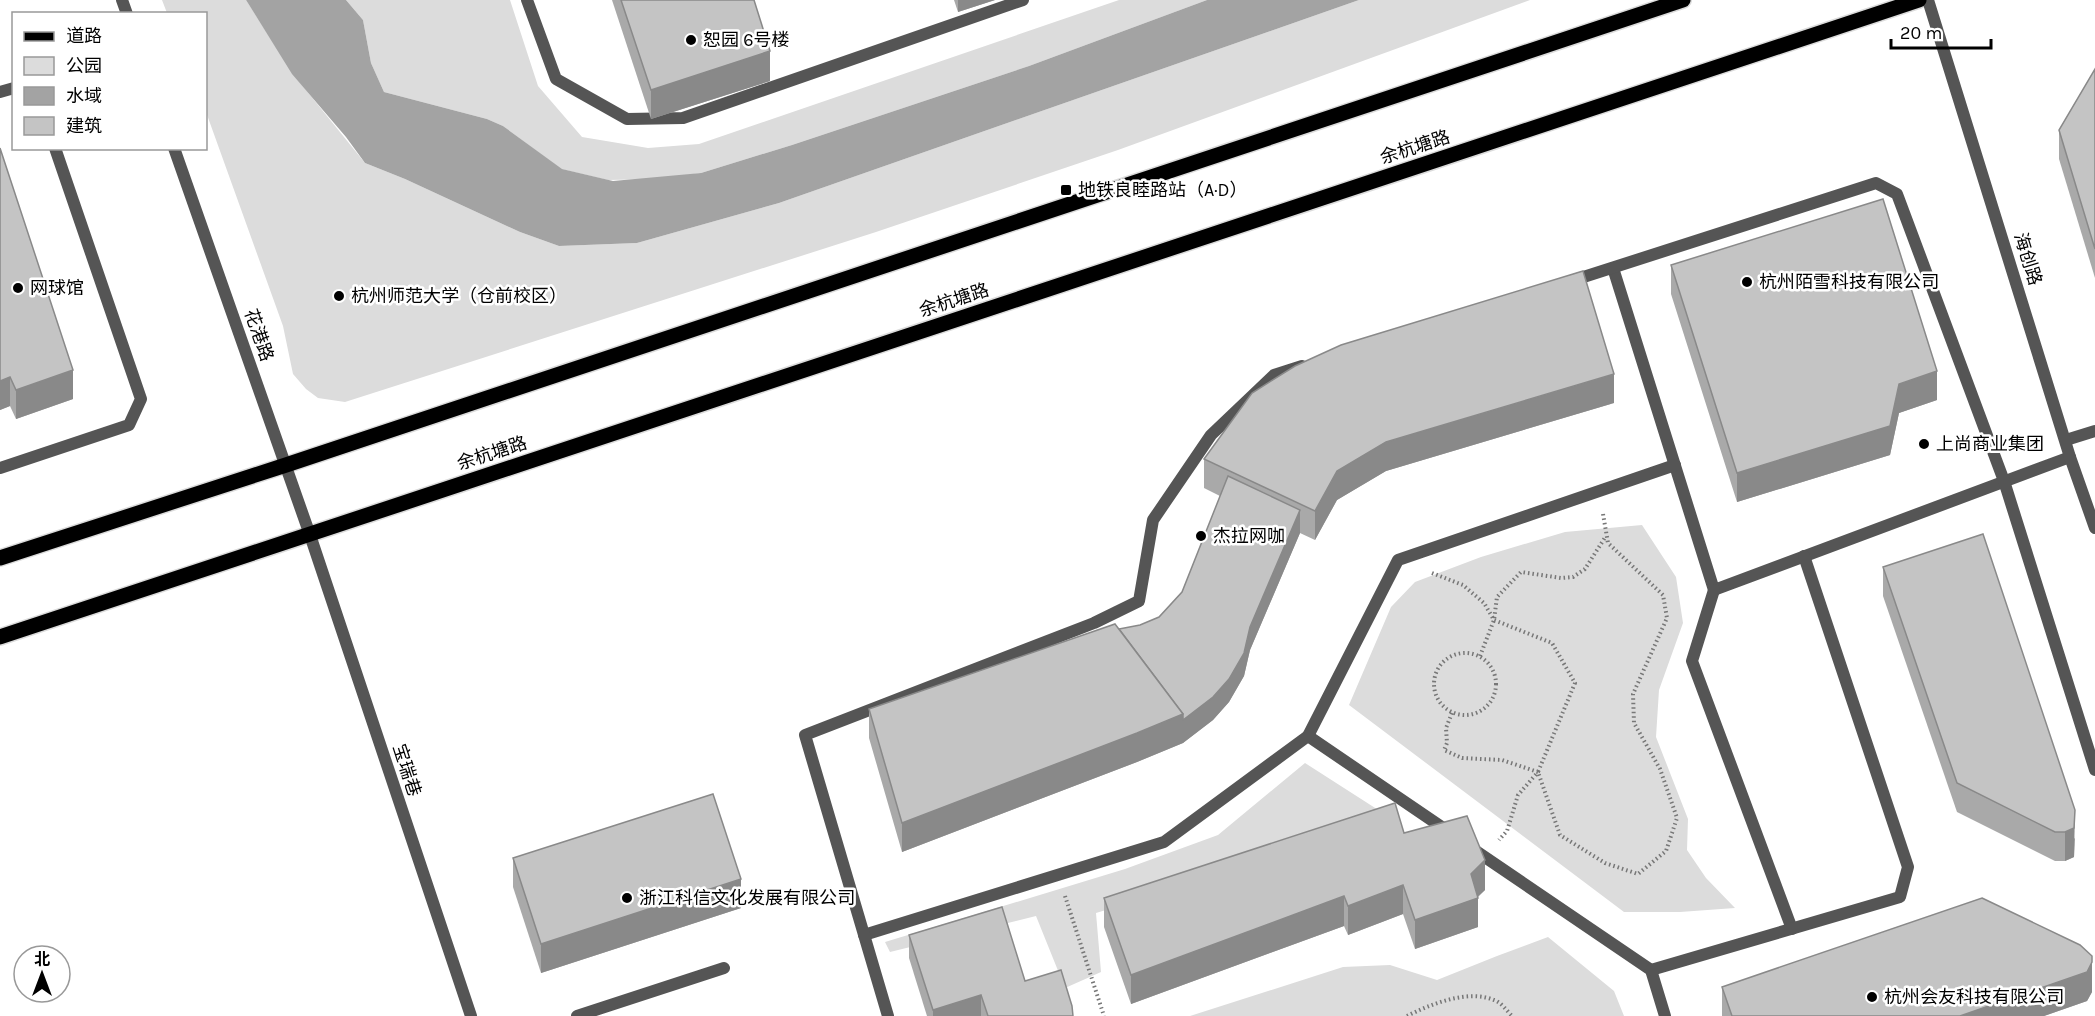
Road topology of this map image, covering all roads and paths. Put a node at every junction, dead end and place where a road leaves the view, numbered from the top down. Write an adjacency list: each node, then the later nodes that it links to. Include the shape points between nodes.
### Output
1 (527, 0): 2 (street, via 556,79 627,119 683,118)
2 (1023, 0)
3 (1683, 0): 14 (main road)
4 (1919, 0): 20 (main road, 余杭塘路)
5 (1928, 0): 12 (street, 海创路)
6 (56, 150): 16 (street, via 141,399 129,425)
7 (175, 150): 14 (street, 花港路)
8 (1613, 268): 9 (street); 15 (street); 17 (street, via 1876,183 1897,194)
9 (1557, 286)
10 (1319, 361): 36 (street, via 1274,375 1211,435 1153,520 1139,601 1094,623 804,735)
11 (2095, 431): 12 (street)
12 (2066, 440): 13 (street, 海创路)
13 (2070, 457): 17 (street); 19 (street, 海创路)
14 (286, 465): 20 (street, 花港路); 23 (main road)
15 (1675, 465): 18 (street); 25 (street)
16 (0, 468)
17 (2004, 481): 22 (street); 31 (street)
18 (1599, 491): 21 (path); 24 (street)
19 (2095, 528)
20 (310, 535): 27 (main road, 余杭塘路); 39 (street, 宝瑞巷)
21 (1607, 536): 26 (path, via 1585,569 1574,577 1521,572 1497,597); 32 (path, via 1608,543 1664,595 1667,618 1633,694 1634,723 1660,769 1677,818 1666,851 1638,874 1605,863 1560,835)
22 (1804, 556): 25 (street); 35 (street, via 1908,867 1900,897)
23 (0, 558)
24 (1398, 560): 26 (path, via 1463,585 1484,603); 30 (street)
25 (1714, 590): 35 (street, via 1692,661)
26 (1494, 620): 28 (path); 32 (path, via 1552,643 1575,683)
27 (0, 637)
28 (1480, 656): 29 (path, via 1494,672 1495,693 1483,710 1473,714); 29 (path, via 1450,656 1436,669 1433,689)
29 (1452, 713): 32 (path, via 1444,750 1462,758 1502,760)
30 (1308, 736): 33 (street); 34 (street, via 1164,842)
31 (2095, 770)
32 (1538, 772): 33 (path, via 1518,795 1507,831)
33 (1485, 857): 38 (street)
34 (1058, 875): 36 (street); 42 (path)
35 (1792, 929): 38 (street)
36 (864, 935): 41 (street)
37 (724, 968): 40 (street)
38 (1652, 970): 45 (street)
39 (471, 1016)
40 (577, 1016)
41 (888, 1016)
42 (1104, 1016)
43 (1407, 1016): 44 (path, via 1434,1003 1478,995 1497,1000)
44 (1512, 1016)
45 (1665, 1016)

